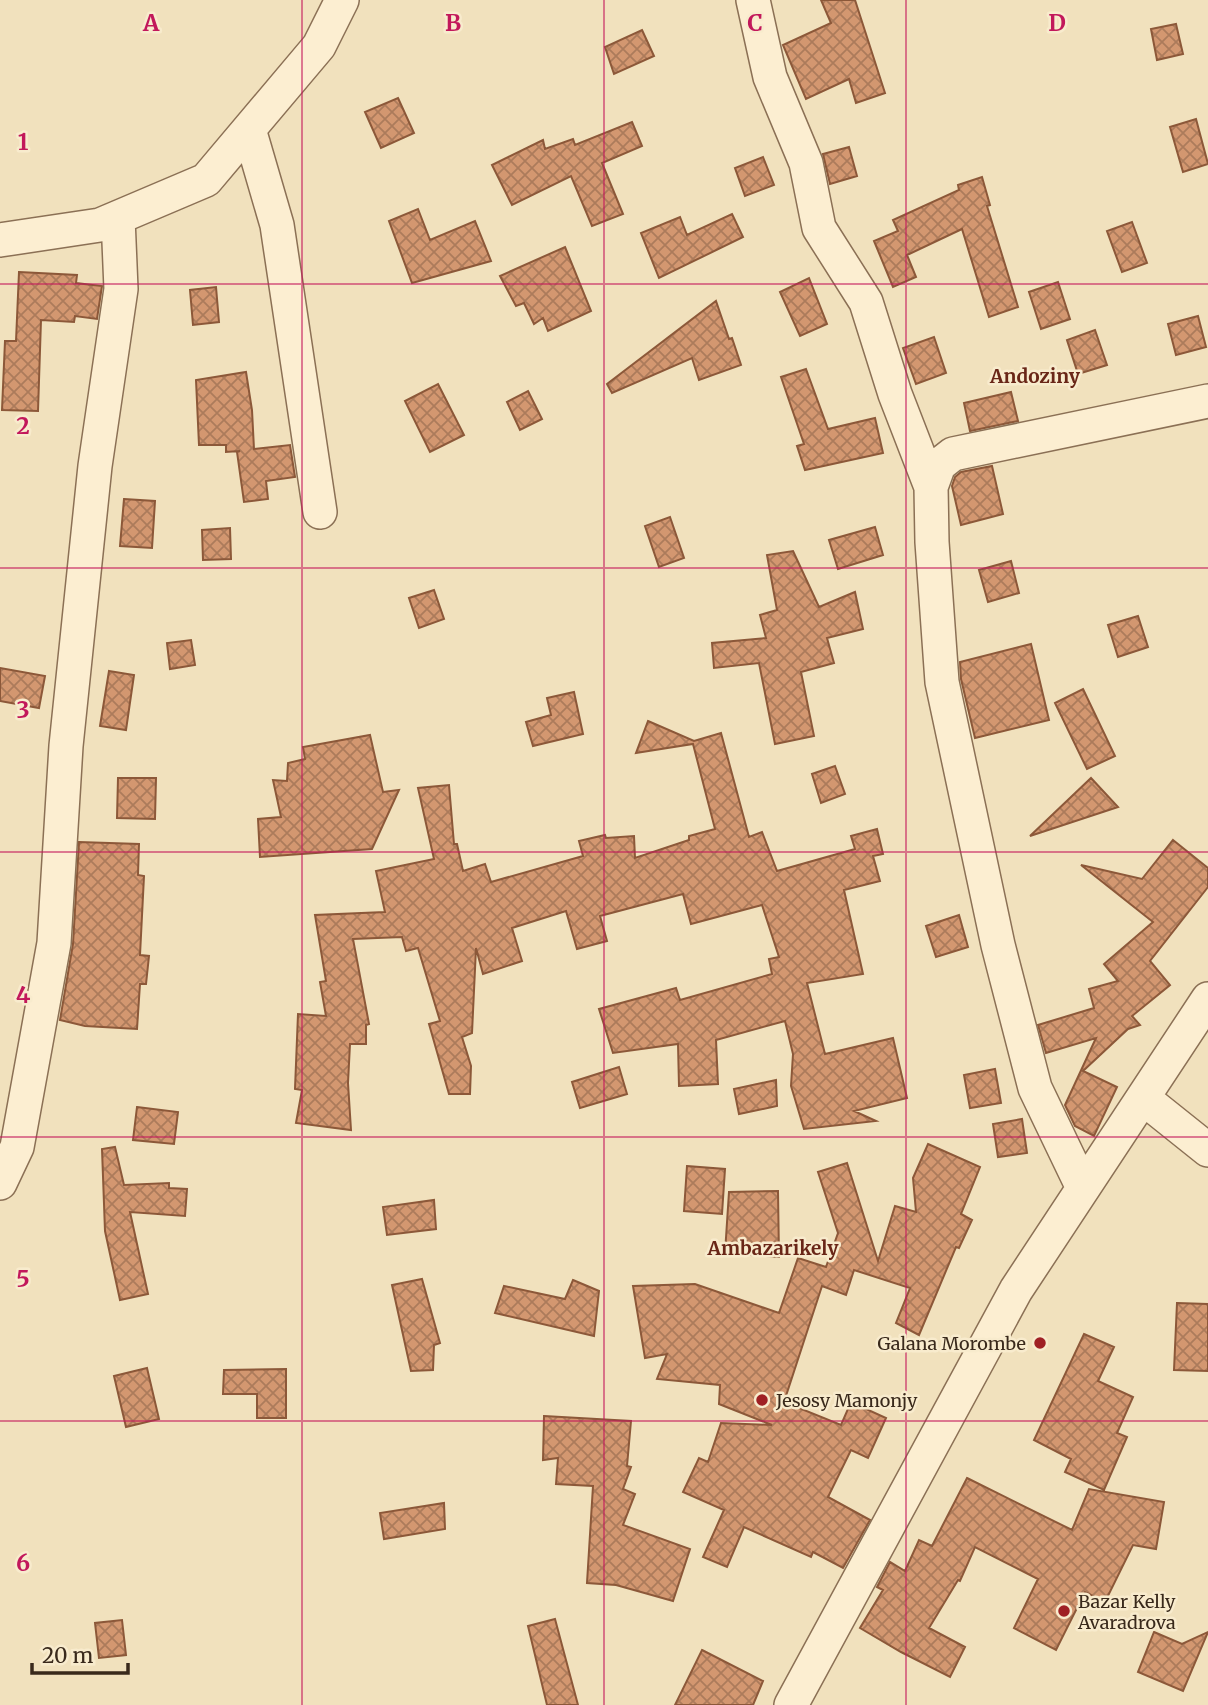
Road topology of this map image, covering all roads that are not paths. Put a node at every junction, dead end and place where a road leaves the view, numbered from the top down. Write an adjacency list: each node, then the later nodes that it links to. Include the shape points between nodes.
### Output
1 (342, 0): 3 (street, via 319,46)
2 (753, 0): 7 (street, via 770,77 806,163 820,228 866,302)
3 (249, 130): 4 (street, via 206,180); 8 (street, via 277,225)
4 (118, 218): 5 (street, via 100,225); 12 (street, via 121,289 95,466 66,746 54,943 17,1147)
5 (0, 240)
6 (1208, 401): 7 (street, via 953,454 939,466)
7 (931, 487): 13 (street, via 942,682 998,945 1035,1088)
8 (320, 512)
9 (1208, 999): 10 (street)
10 (1143, 1098): 11 (street); 13 (street)
11 (1208, 1150)
12 (0, 1183)
13 (1083, 1188): 14 (street, via 1016,1290)
14 (791, 1705)

